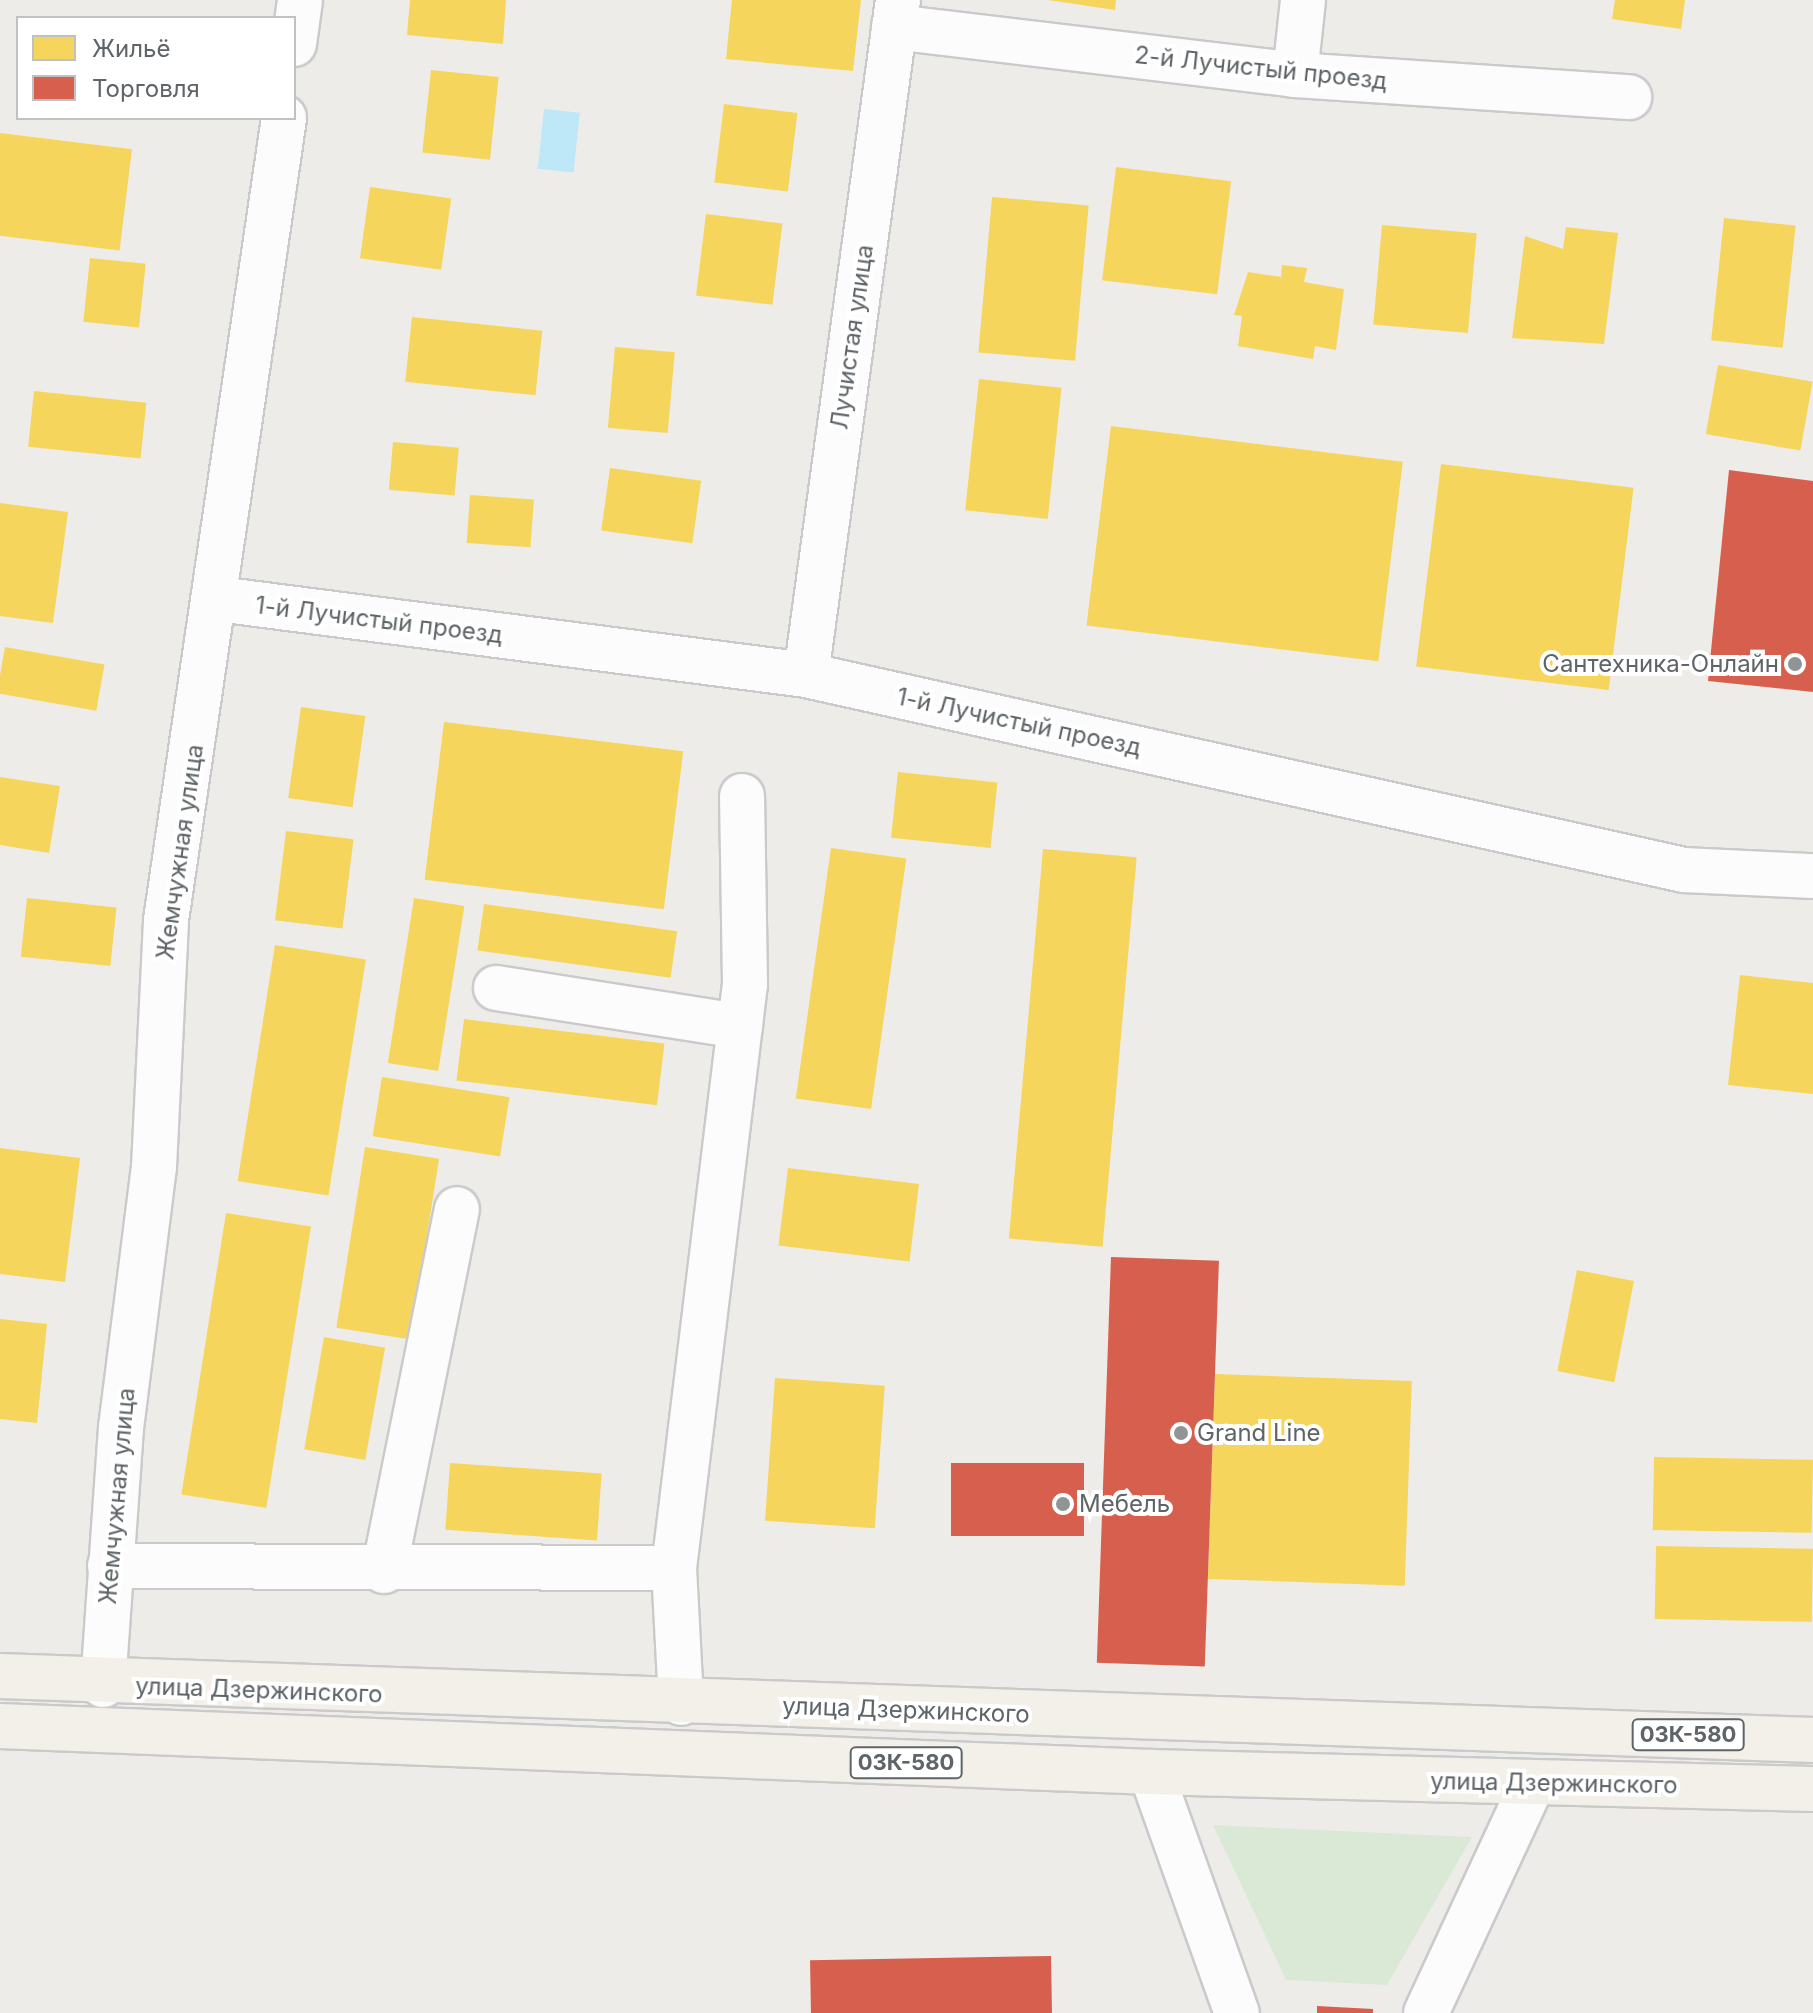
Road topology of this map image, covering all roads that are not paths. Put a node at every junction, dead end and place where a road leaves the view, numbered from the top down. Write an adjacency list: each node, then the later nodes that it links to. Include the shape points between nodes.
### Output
1 (300, 0): 4 (street)
2 (1303, 0): 5 (street)
3 (896, 13): 5 (street, 2-й Лучистый проезд); 9 (street, Лучистая улица)
4 (296, 29)
5 (1295, 75): 6 (street, 2-й Лучистый проезд)
6 (1629, 97)
7 (284, 120): 8 (street, Жемчужная улица)
8 (218, 599): 9 (street, 1-й Лучистый проезд); 15 (street, Жемчужная улица, via 166,920 154,1167)
9 (806, 675): 11 (street, 1-й Лучистый проезд, via 1684,870)
10 (742, 796): 13 (street)
11 (1813, 876)
12 (496, 988): 13 (street)
13 (740, 1026): 16 (street)
14 (457, 1209): 17 (street)
15 (110, 1566): 17 (street); 19 (street, Жемчужная улица)
16 (674, 1568): 17 (street); 20 (street)
17 (384, 1571)
18 (0, 1676): 19 (main road, улица Дзержинского / 03К-580)
19 (103, 1685): 20 (main road, улица Дзержинского / 03К-580)
20 (681, 1703): 22 (main road, улица Дзержинского / 03К-580)
21 (0, 1726): 23 (main road, улица Дзержинского / 03К-580)
22 (1813, 1740)
23 (1151, 1772): 24 (main road, улица Дзержинского / 03К-580); 26 (street)
24 (1533, 1783): 25 (main road, улица Дзержинского / 03К-580); 27 (street)
25 (1813, 1789)
26 (1237, 2013)
27 (1426, 2013)

